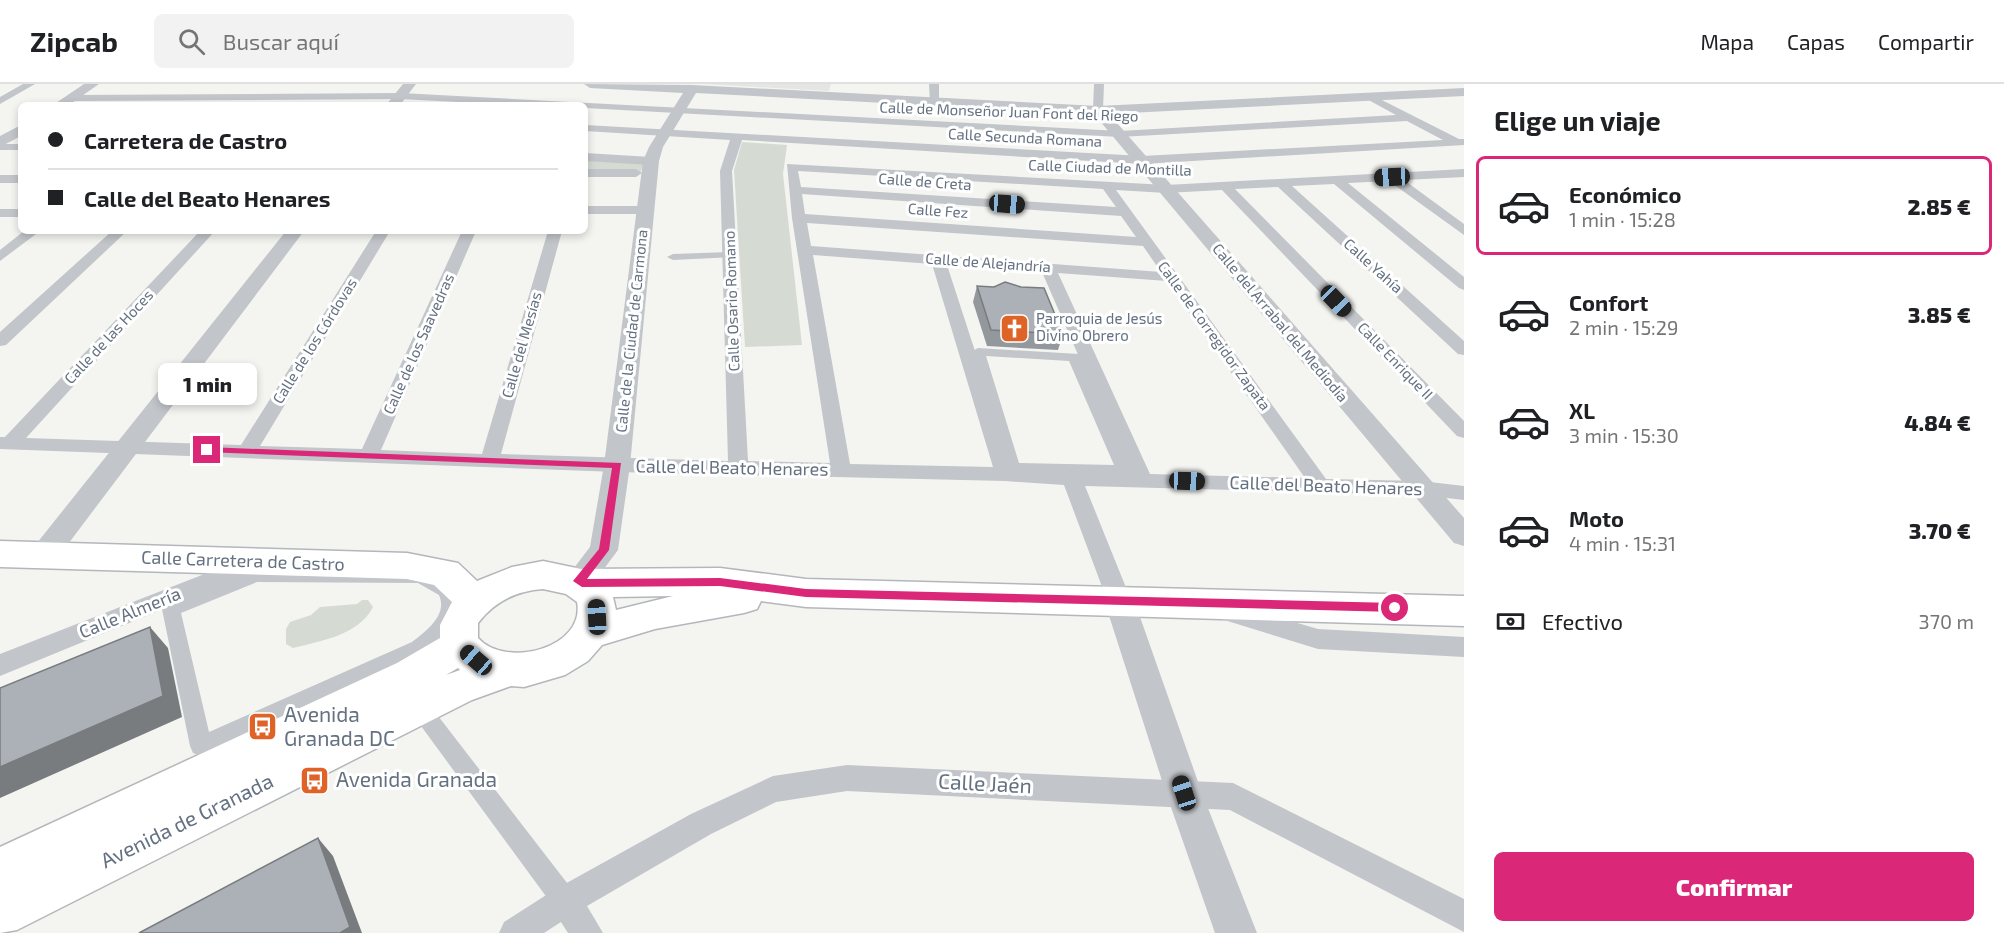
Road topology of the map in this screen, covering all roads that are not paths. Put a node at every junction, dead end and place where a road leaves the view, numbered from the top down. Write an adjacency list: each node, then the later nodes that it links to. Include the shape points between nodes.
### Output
1 (30, 84): 11 (street)
2 (93, 84): 12 (street)
3 (410, 84): 10 (street)
4 (590, 84): 7 (street)
5 (934, 84): 14 (street)
6 (1099, 84): 16 (street)
7 (693, 87): 14 (street); 17 (street, Calle de la Ciudad de Carmona)
8 (1464, 92): 9 (street)
9 (1368, 97): 16 (street); 18 (street)
10 (397, 100): 12 (street); 13 (street)
11 (0, 101)
12 (65, 102)
13 (469, 102)
14 (935, 102): 16 (street)
15 (588, 105): 17 (street, Calle de Monseñor Juan Font del Riego)
16 (1098, 110): 22 (street, Calle del Arrabal del Mediodía)
17 (679, 111): 21 (street, Calle de la Ciudad de Carmona); 22 (street, Calle de Monseñor Juan Font del Riego)
18 (1410, 118): 22 (street, Calle de Monseñor Juan Font del Riego); 25 (street)
19 (588, 128): 21 (street, Calle Secunda Romana)
20 (18, 131): 24 (street)
21 (665, 132): 23 (street, Calle Secunda Romana); 30 (street, Calle de la Ciudad de Carmona)
22 (1120, 134): 29 (street, Calle del Arrabal del Mediodía)
23 (737, 137): 29 (street, Calle Secunda Romana); 60 (street, Calle Osario Romano, via 726,171)
24 (0, 142)
25 (1460, 142): 29 (street, Calle Secunda Romana)
26 (0, 147): 27 (street)
27 (18, 147)
28 (588, 157): 30 (street)
29 (1142, 160): 42 (street, Calle del Arrabal del Mediodía)
30 (650, 167): 32 (street); 45 (street, Calle de la Ciudad de Carmona)
31 (1464, 172): 33 (street, Calle Ciudad de Montilla)
32 (588, 173)
33 (1446, 174): 34 (street, Calle Ciudad de Montilla); 41 (street)
34 (1392, 177): 37 (street, Calle Ciudad de Montilla); 50 (street)
35 (18, 179): 36 (street)
36 (0, 180)
37 (1337, 180): 38 (street, Calle Ciudad de Montilla); 66 (street)
38 (1281, 183): 40 (street, Calle Ciudad de Montilla); 68 (street, Calle Yahía)
39 (1107, 186): 42 (street, Calle Ciudad de Montilla); 43 (street, Calle Ciudad de Montilla, via 791,166); 46 (street, Calle de Corregidor Zapata)
40 (1225, 186): 42 (street, Calle Ciudad de Montilla); 70 (street, Calle Enrique II)
41 (1464, 186)
42 (1166, 189): 83 (street, Calle del Arrabal del Mediodía)
43 (795, 190): 46 (street, Calle de Creta); 49 (street)
44 (588, 210): 45 (street)
45 (645, 210): 76 (street, Calle de la Ciudad de Carmona)
46 (1125, 212): 58 (street, Calle de Corregidor Zapata)
47 (0, 213): 48 (street)
48 (18, 213)
49 (799, 218): 58 (street, Calle Fez); 59 (street)
50 (1464, 231)
51 (29, 234): 61 (street)
52 (117, 234): 67 (street)
53 (205, 234): 71 (street, Calle de las Hoces)
54 (293, 234): 72 (street)
55 (381, 234): 73 (street, Calle de los Córdovas)
56 (468, 234): 74 (street, Calle de los Saavedras)
57 (554, 234): 75 (street, Calle del Mesías)
58 (1147, 242): 65 (street, Calle de Corregidor Zapata)
59 (805, 250): 63 (street, Calle de Alejandría); 78 (street)
60 (730, 255): 62 (street); 77 (street, Calle Osario Romano)
61 (0, 257)
62 (673, 257)
63 (938, 260): 64 (street, Calle de Alejandría); 79 (street)
64 (1048, 268): 65 (street, Calle de Alejandría); 81 (street)
65 (1171, 277): 82 (street, Calle de Corregidor Zapata)
66 (1464, 285)
67 (0, 341)
68 (1464, 350)
69 (1074, 357): 69 (street, via 978,352 1013,468 1124,471)
70 (1464, 432)
71 (5, 443): 72 (street, Calle del Beato Henares)
72 (127, 447): 73 (street, Calle del Beato Henares); 87 (street)
73 (247, 451): 74 (street, Calle del Beato Henares)
74 (368, 457): 75 (street, Calle del Beato Henares)
75 (490, 459): 76 (street, Calle del Beato Henares)
76 (617, 465): 77 (street, Calle del Beato Henares); 89 (street, Calle de la Ciudad de Carmona, via 604,550)
77 (738, 468): 78 (street, Calle del Beato Henares)
78 (841, 471): 79 (street, Calle del Beato Henares)
79 (1005, 474): 80 (street, Calle del Beato Henares)
80 (1072, 479): 81 (street, Calle del Beato Henares); 91 (street)
81 (1143, 480): 82 (street, Calle del Beato Henares)
82 (1321, 486): 83 (street, Calle del Beato Henares)
83 (1421, 488): 84 (street, Calle del Beato Henares); 85 (street, Calle del Arrabal del Mediodía)
84 (1464, 493)
85 (1464, 536)
86 (0, 554): 87 (main road, Calle Carretera de Castro)
87 (43, 556): 88 (main road, Calle Carretera de Castro)
88 (259, 561): 92 (main road, Calle Carretera de Castro, via 407,566 445,573); 98 (street, Calle Almería)
89 (580, 582): 90 (main road, via 720,582); 92 (main road, via 564,576 522,577 505,582); 95 (main road, via 591,589 596,601 597,617)
90 (806, 593): 91 (main road); 95 (main road, via 722,601 655,614)
91 (1119, 600): 93 (main road); 102 (street)
92 (475, 601): 96 (main road, via 459,625)
93 (1197, 602): 94 (main road); 97 (street, via 1318,639)
94 (1464, 611)
95 (591, 633): 99 (main road, via 566,656 544,667)
96 (460, 644): 99 (main road, via 476,660); 103 (main road, Avenida de Granada, via 411,675)
97 (1464, 647)
98 (0, 665)
99 (506, 671): 105 (main road, Avenida de Granada, via 458,688)
100 (428, 719): 104 (street)
101 (201, 746): 101 (street, via 171,609 256,575 419,576 446,590 451,603 448,620 418,648)
102 (1184, 793): 104 (street, Calle Jaén, via 847,778 773,789 701,824); 106 (street, Calle Jaén, via 1233,798); 109 (street)
103 (0, 872)
104 (565, 901): 107 (street, Calle Jaén); 108 (street)
105 (0, 913)
106 (1464, 916)
107 (515, 933)
108 (587, 933)
109 (1236, 933)

